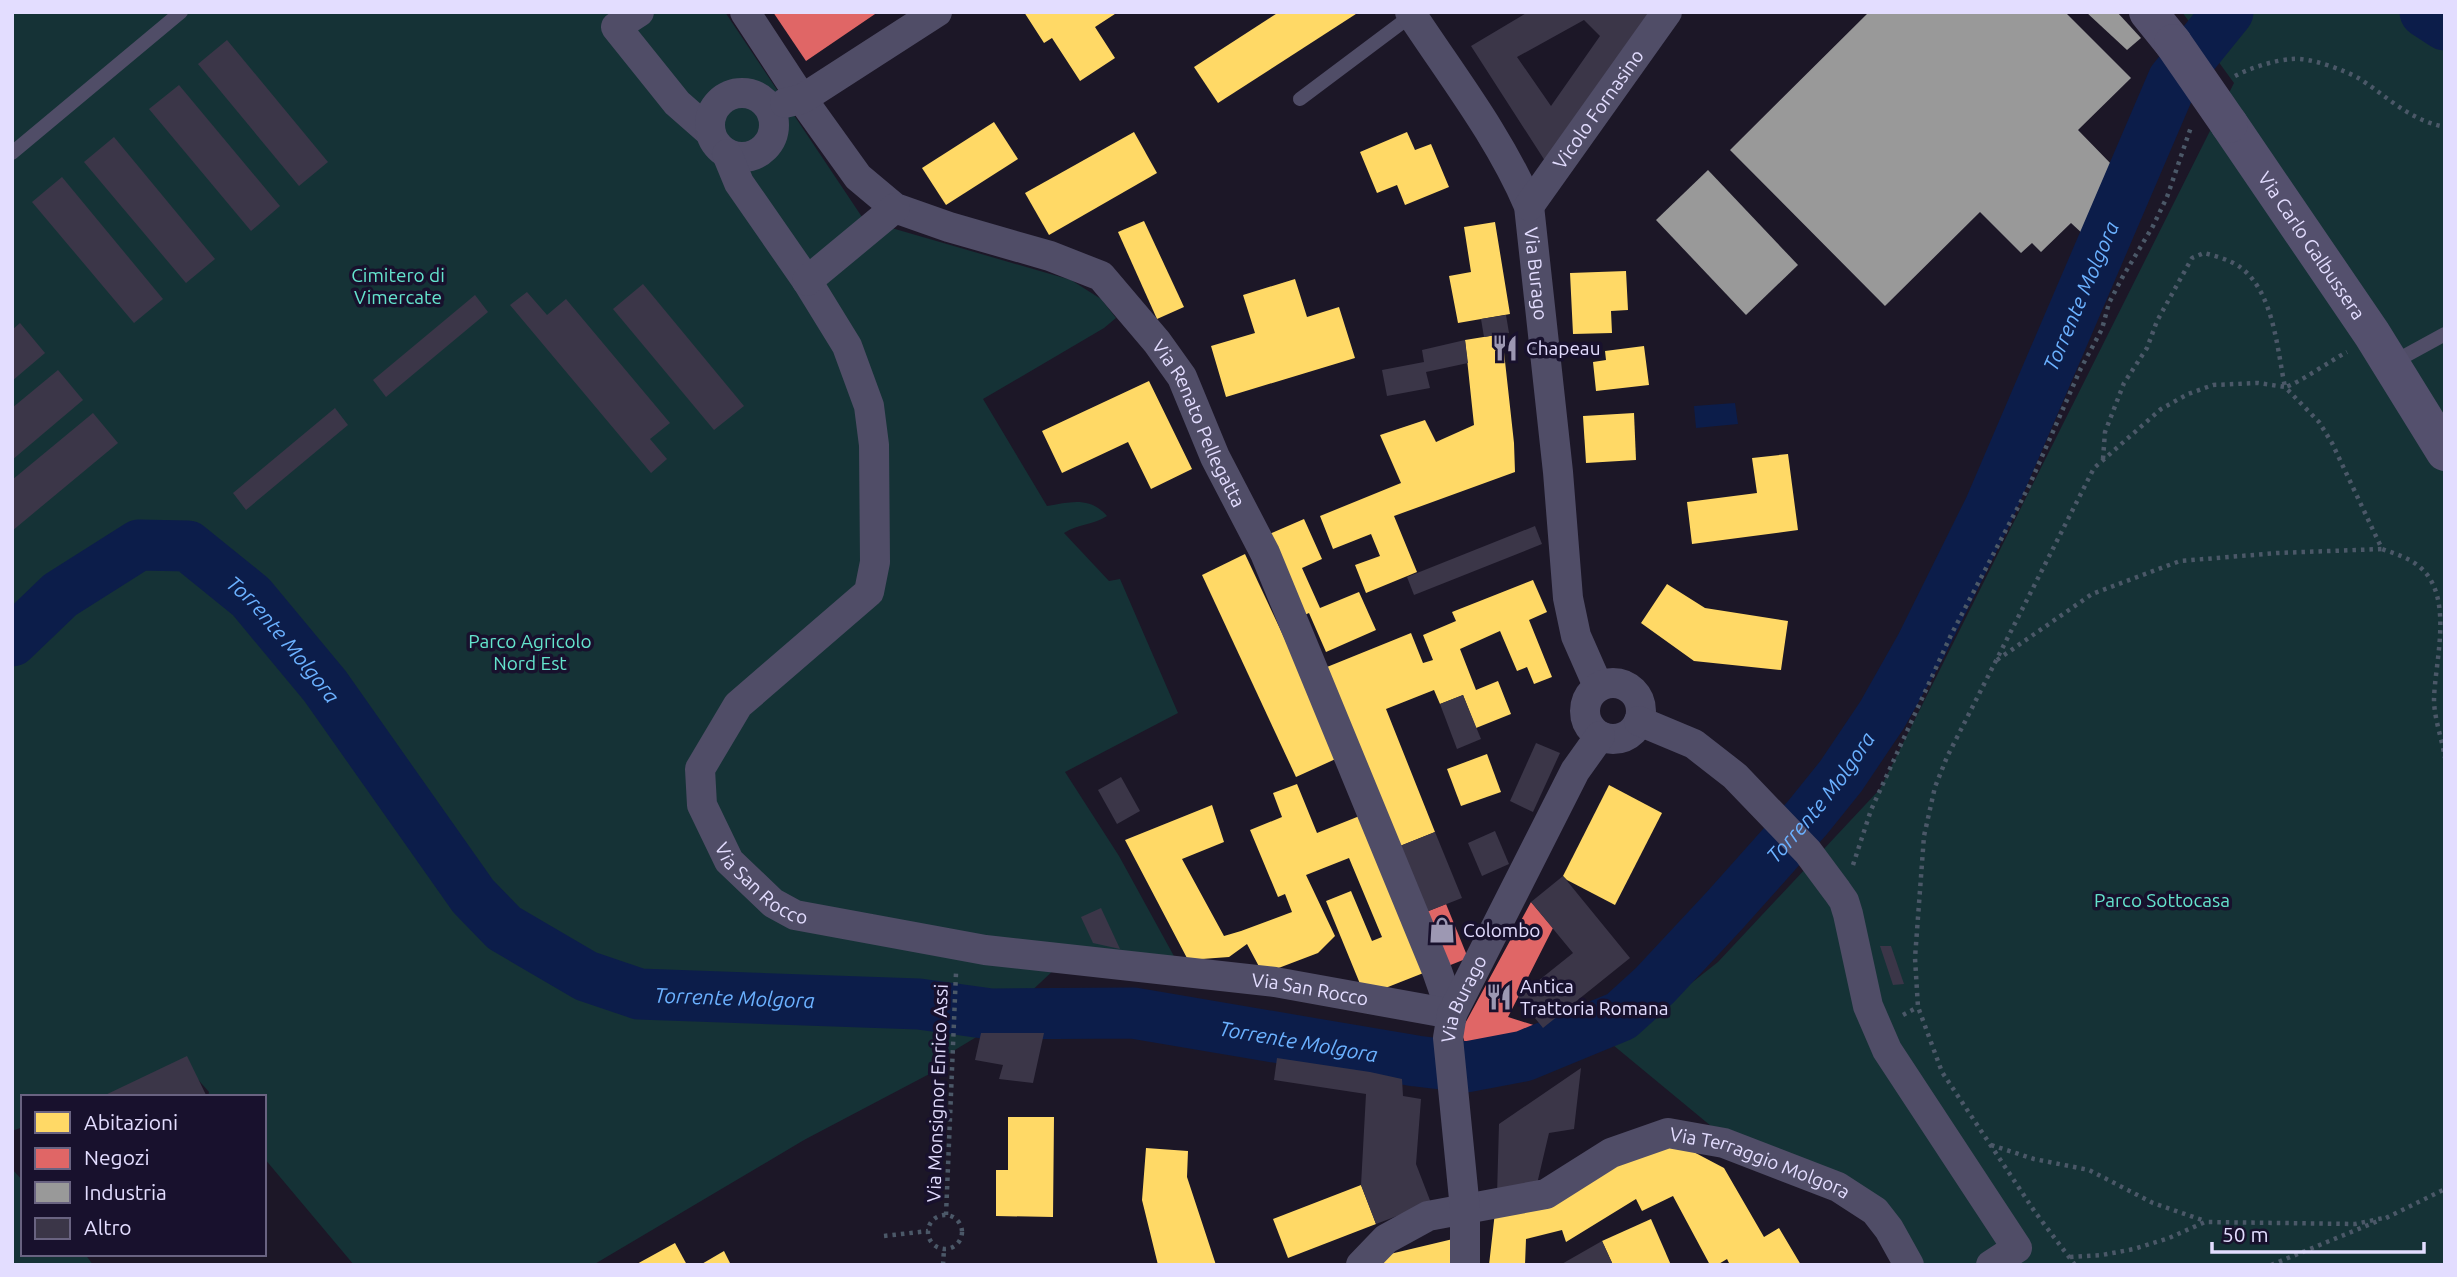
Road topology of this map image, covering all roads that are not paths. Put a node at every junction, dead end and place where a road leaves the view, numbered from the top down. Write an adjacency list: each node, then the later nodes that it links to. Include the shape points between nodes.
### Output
1 (181, 12): 13 (lane)
2 (639, 12): 12 (street, via 616,27 677,103)
3 (745, 12): 10 (street, Via Renato Pellegatta)
4 (937, 12): 10 (street)
5 (1667, 12): 14 (street, Vicolo Fornasino)
6 (2148, 12): 8 (street, Via Carlo Galbussera)
7 (1411, 14): 9 (lane); 14 (street, Via Burago, via 1479,113)
8 (2164, 27): 18 (street, Via Carlo Galbussera, bridge, via 2212,122)
9 (1300, 99)
10 (802, 100): 11 (street); 15 (street, Via Renato Pellegatta, via 858,177)
11 (770, 108): 12 (street, via 775,128 772,139 758,154 748,158); 12 (street, via 755,95 734,94 718,104 712,112)
12 (719, 144): 16 (street, Via San Rocco)
13 (12, 153)
14 (1529, 206): 20 (street, Via Burago, via 1569,598 1576,636)
15 (895, 208): 16 (street); 23 (street, Via Renato Pellegatta, via 1101,276 1182,377 1215,457 1265,553 1437,971)
16 (807, 281): 23 (street, Via San Rocco, via 847,346 869,406 875,562 869,592 738,705 701,769 702,805 729,861 773,903 796,915 985,950 1275,982)
17 (2445, 334): 18 (lane)
18 (2381, 349): 19 (street, Via Carlo Galbussera)
19 (2445, 452)
20 (1598, 686): 21 (street, via 1615,683 1631,689 1640,704); 22 (street, via 1588,697 1584,712 1589,726)
21 (1639, 721): 22 (street, via 1623,737); 28 (street, via 1694,744 1735,776 1808,852 1844,901 1868,1006 1886,1050 2017,1248)
22 (1600, 736): 23 (street, Via Burago, via 1575,771)
23 (1450, 1026): 24 (street, Via Burago)
24 (1465, 1209): 25 (street, Via Terraggio Molgora, via 1428,1216 1386,1239); 26 (street, Via Burago); 27 (street, Via Terraggio Molgora, via 1546,1194 1611,1153 1668,1133 1724,1143 1838,1187 1875,1211)
25 (1362, 1265)
26 (1465, 1265)
27 (1909, 1265)
28 (1991, 1265)

